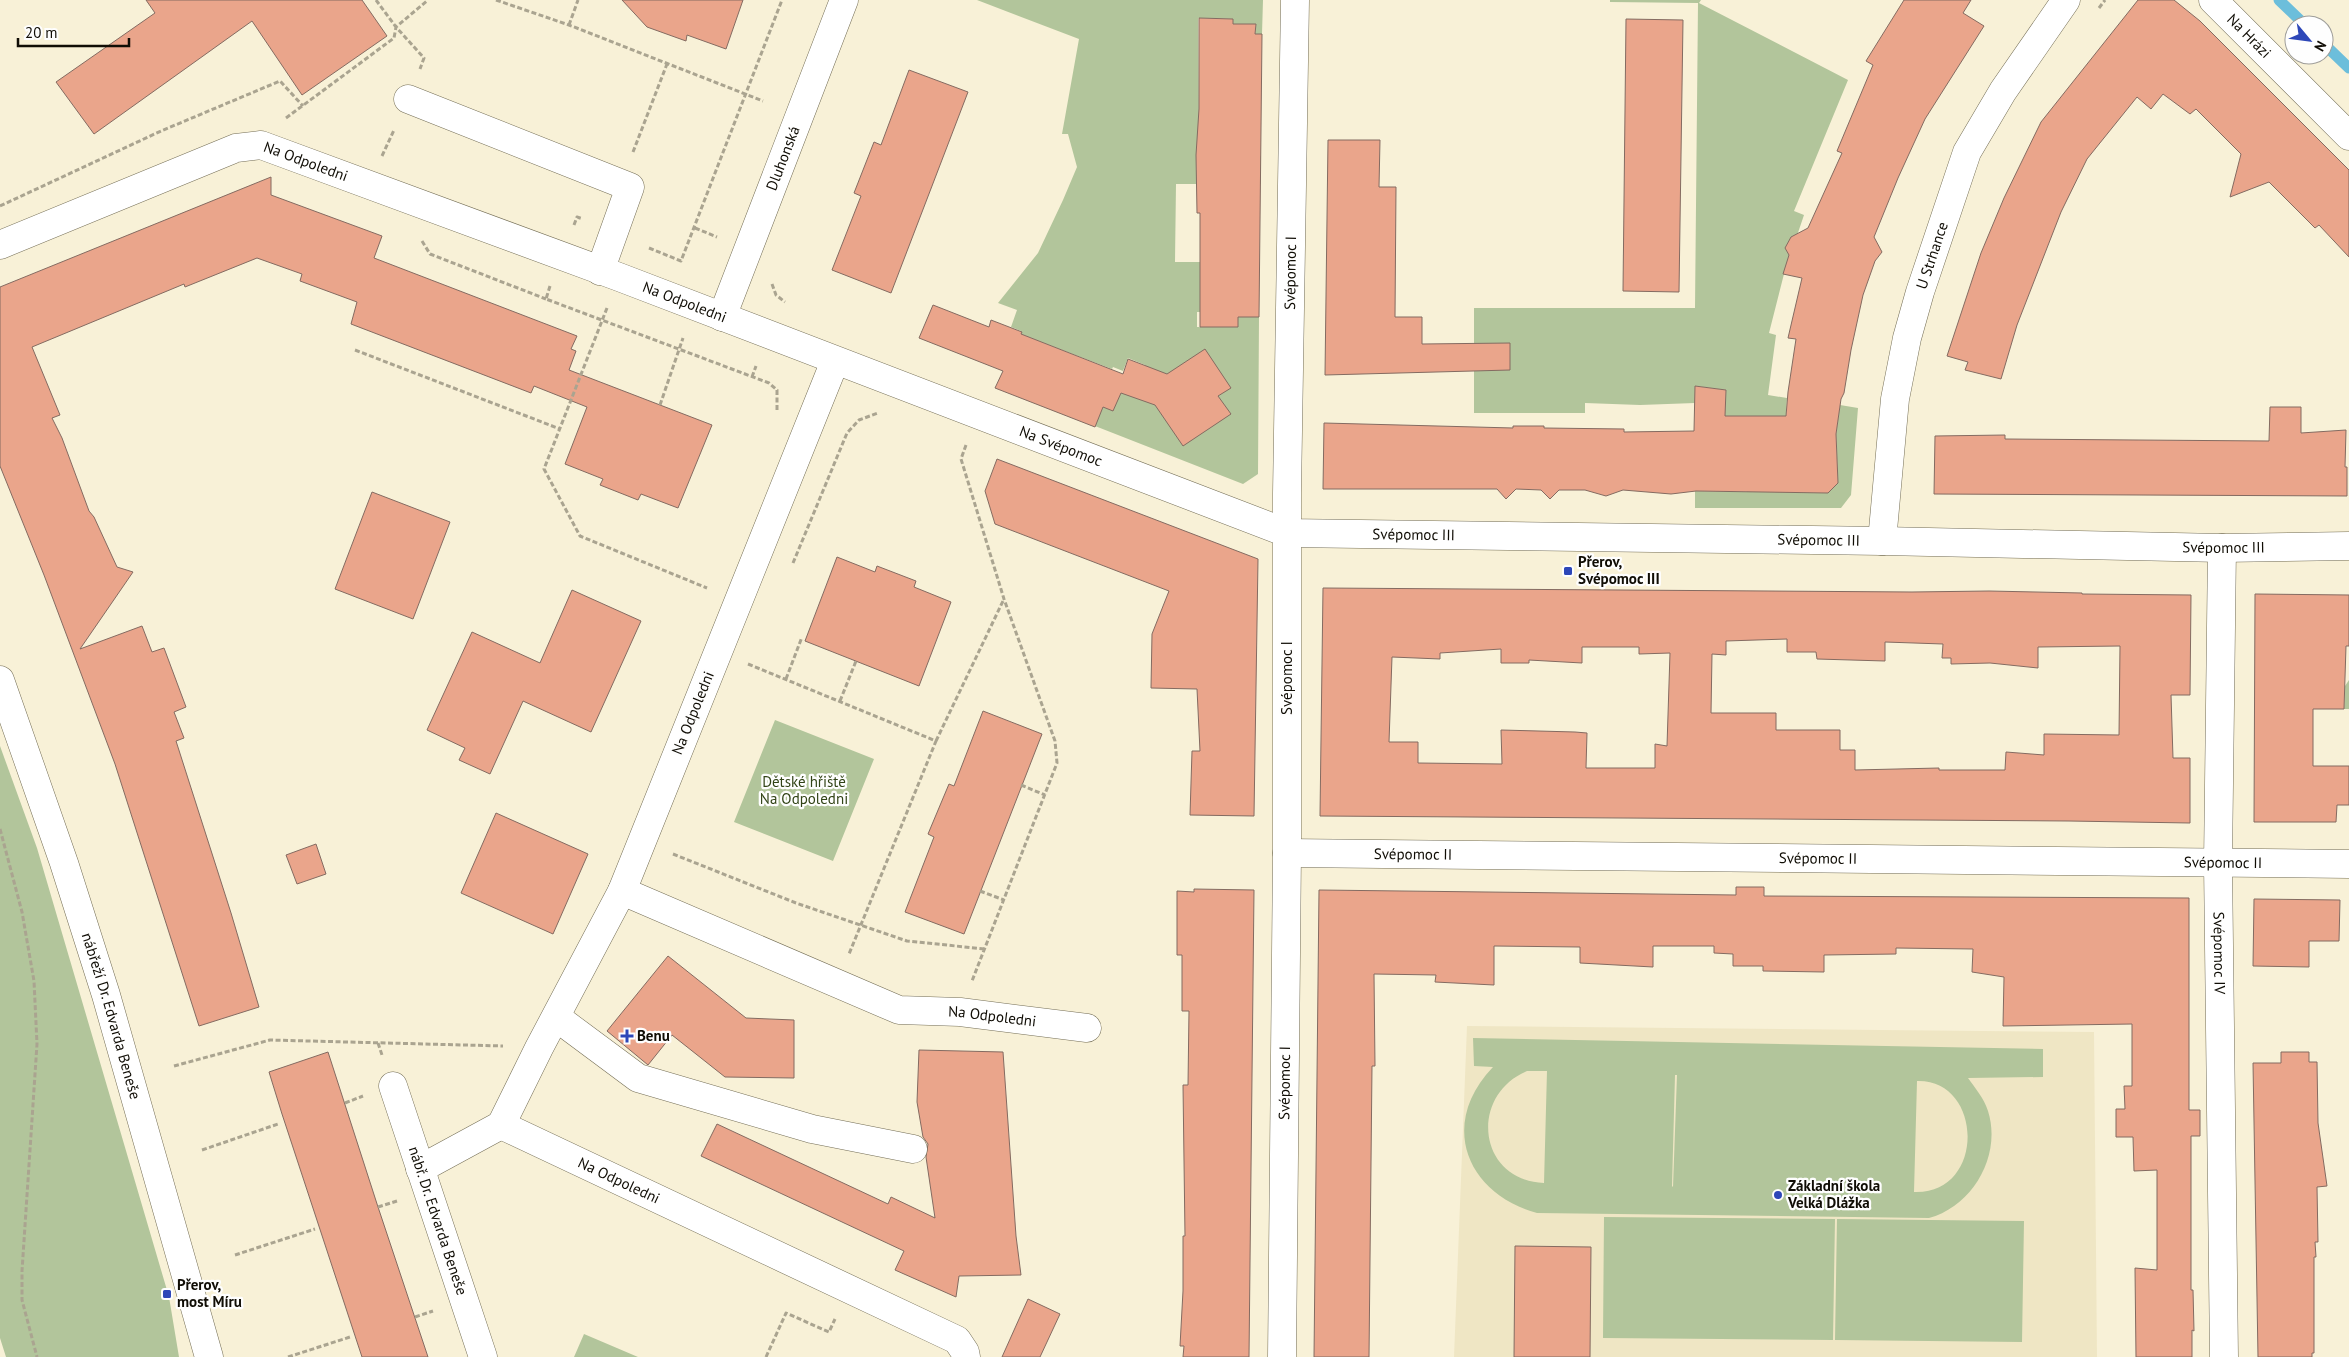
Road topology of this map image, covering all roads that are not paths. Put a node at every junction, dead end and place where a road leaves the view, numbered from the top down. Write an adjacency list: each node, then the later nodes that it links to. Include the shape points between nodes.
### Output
1 (844, 0): 9 (street, Dluhonská)
2 (1295, 0): 11 (street, Svépomoc I)
3 (2066, 0): 12 (street, U Strhance, via 2003,91 1968,152 1920,292 1895,399)
4 (2213, 0): 6 (street, Na Hrázi)
5 (408, 99): 8 (street, via 630,187)
6 (2349, 136)
7 (0, 245): 8 (street, Na Odpoledni, via 236,148 261,145)
8 (609, 274): 9 (street, Na Odpoledni)
9 (722, 317): 10 (street, Na Odpoledni)
10 (834, 361): 11 (street, Na Svépomoc); 19 (street, Na Odpoledni)
11 (1287, 533): 12 (street, Svépomoc III); 16 (street, Svépomoc I)
12 (1882, 541): 14 (street, Svépomoc III)
13 (2349, 546): 14 (street, Svépomoc III)
14 (2222, 548): 17 (street, Svépomoc IV)
15 (0, 680): 26 (street, nábřeží Dr. Edvarda Beneše, via 103,986)
16 (1287, 853): 17 (street, Svépomoc II); 29 (street, Svépomoc I)
17 (2218, 863): 18 (street, Svépomoc II); 30 (street, Svépomoc IV)
18 (2349, 864)
19 (622, 891): 20 (street, Na Odpoledni); 21 (street, Na Odpoledni, via 899,1010 960,1012)
20 (556, 1017): 23 (street, Na Odpoledni); 24 (street, via 638,1078 812,1128)
21 (1087, 1028)
22 (393, 1086): 25 (street, nábř. Dr. Edvarda Beneše)
23 (501, 1125): 25 (street); 28 (street, Na Odpoledni, via 957,1340)
24 (913, 1149)
25 (420, 1169): 27 (street, nábř. Dr. Edvarda Beneše)
26 (209, 1357)
27 (483, 1357)
28 (966, 1357)
29 (1282, 1357)
30 (2224, 1357)

